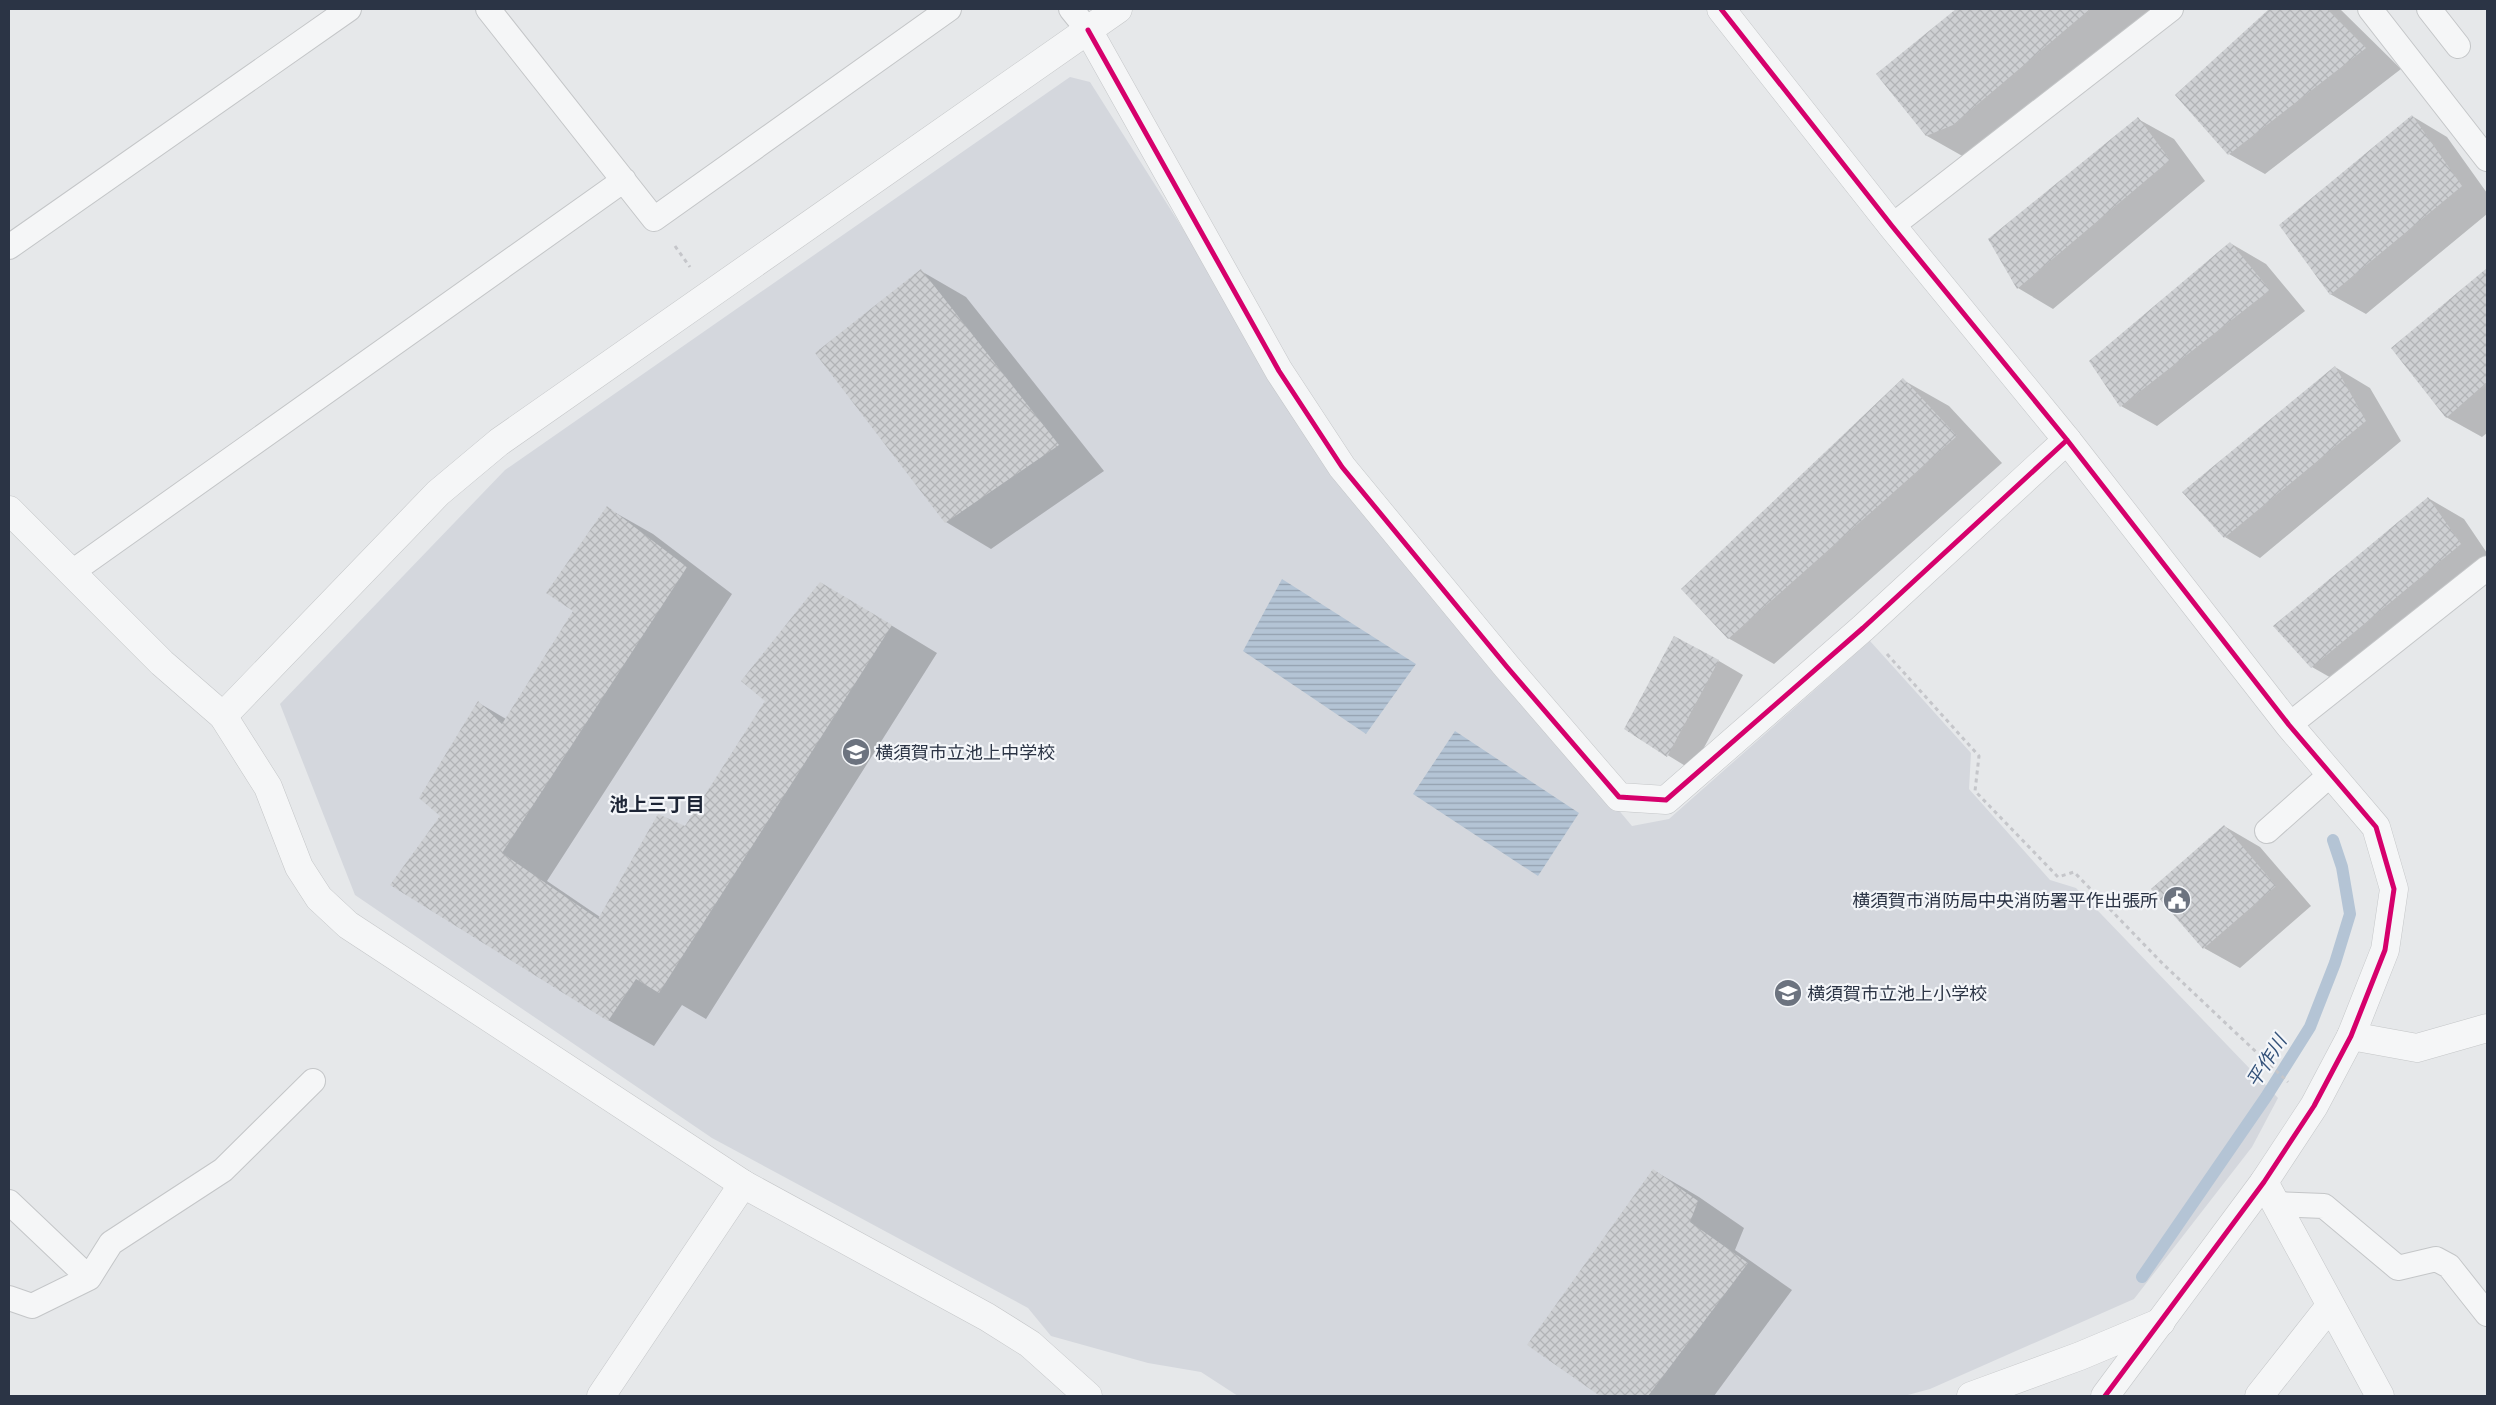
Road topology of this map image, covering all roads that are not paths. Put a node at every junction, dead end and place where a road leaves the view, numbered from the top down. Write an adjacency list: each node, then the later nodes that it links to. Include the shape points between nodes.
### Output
1 (349, 9): 15 (lane)
2 (488, 9): 13 (lane)
3 (949, 9): 13 (lane, via 654,219)
4 (1071, 9): 10 (lane)
5 (1118, 9): 10 (street)
6 (1721, 9): 14 (street)
7 (2171, 9): 14 (lane)
8 (2370, 9): 12 (lane)
9 (2429, 9): 11 (lane)
10 (1088, 30): 16 (street, via 1279,371 1342,467 1507,668 1619,797 1666,800 1863,628); 20 (street, via 499,442 438,492)
11 (2458, 46)
12 (2487, 159)
13 (624, 180): 19 (lane)
14 (1892, 226): 16 (street)
15 (9, 247)
16 (2067, 440): 21 (street)
17 (9, 510): 19 (street)
18 (2487, 568): 21 (lane)
19 (72, 572): 20 (street, via 162,663)
20 (223, 716): 27 (street, via 268,787 299,866 319,898 348,925)
21 (2289, 725): 22 (street)
22 (2331, 774): 23 (lane); 25 (street, via 2376,827 2394,889 2386,950)
23 (2267, 831)
24 (2487, 1028): 25 (street, via 2417,1048)
25 (2351, 1036): 28 (street)
26 (313, 1081): 30 (lane, via 223,1170 111,1243)
27 (743, 1184): 35 (street); 36 (street, via 987,1317 1030,1344)
28 (2270, 1193): 32 (street); 33 (lane, via 2324,1206 2398,1268 2436,1259 2449,1266); 34 (street)
29 (9, 1202): 30 (lane)
30 (89, 1278): 31 (lane, via 32,1306)
31 (9, 1298)
32 (2330, 1306): 39 (street); 40 (street)
33 (2487, 1314)
34 (2161, 1322): 37 (street); 38 (street)
35 (601, 1396)
36 (1088, 1396)
37 (1971, 1396)
38 (2106, 1396)
39 (2259, 1396)
40 (2380, 1396)

